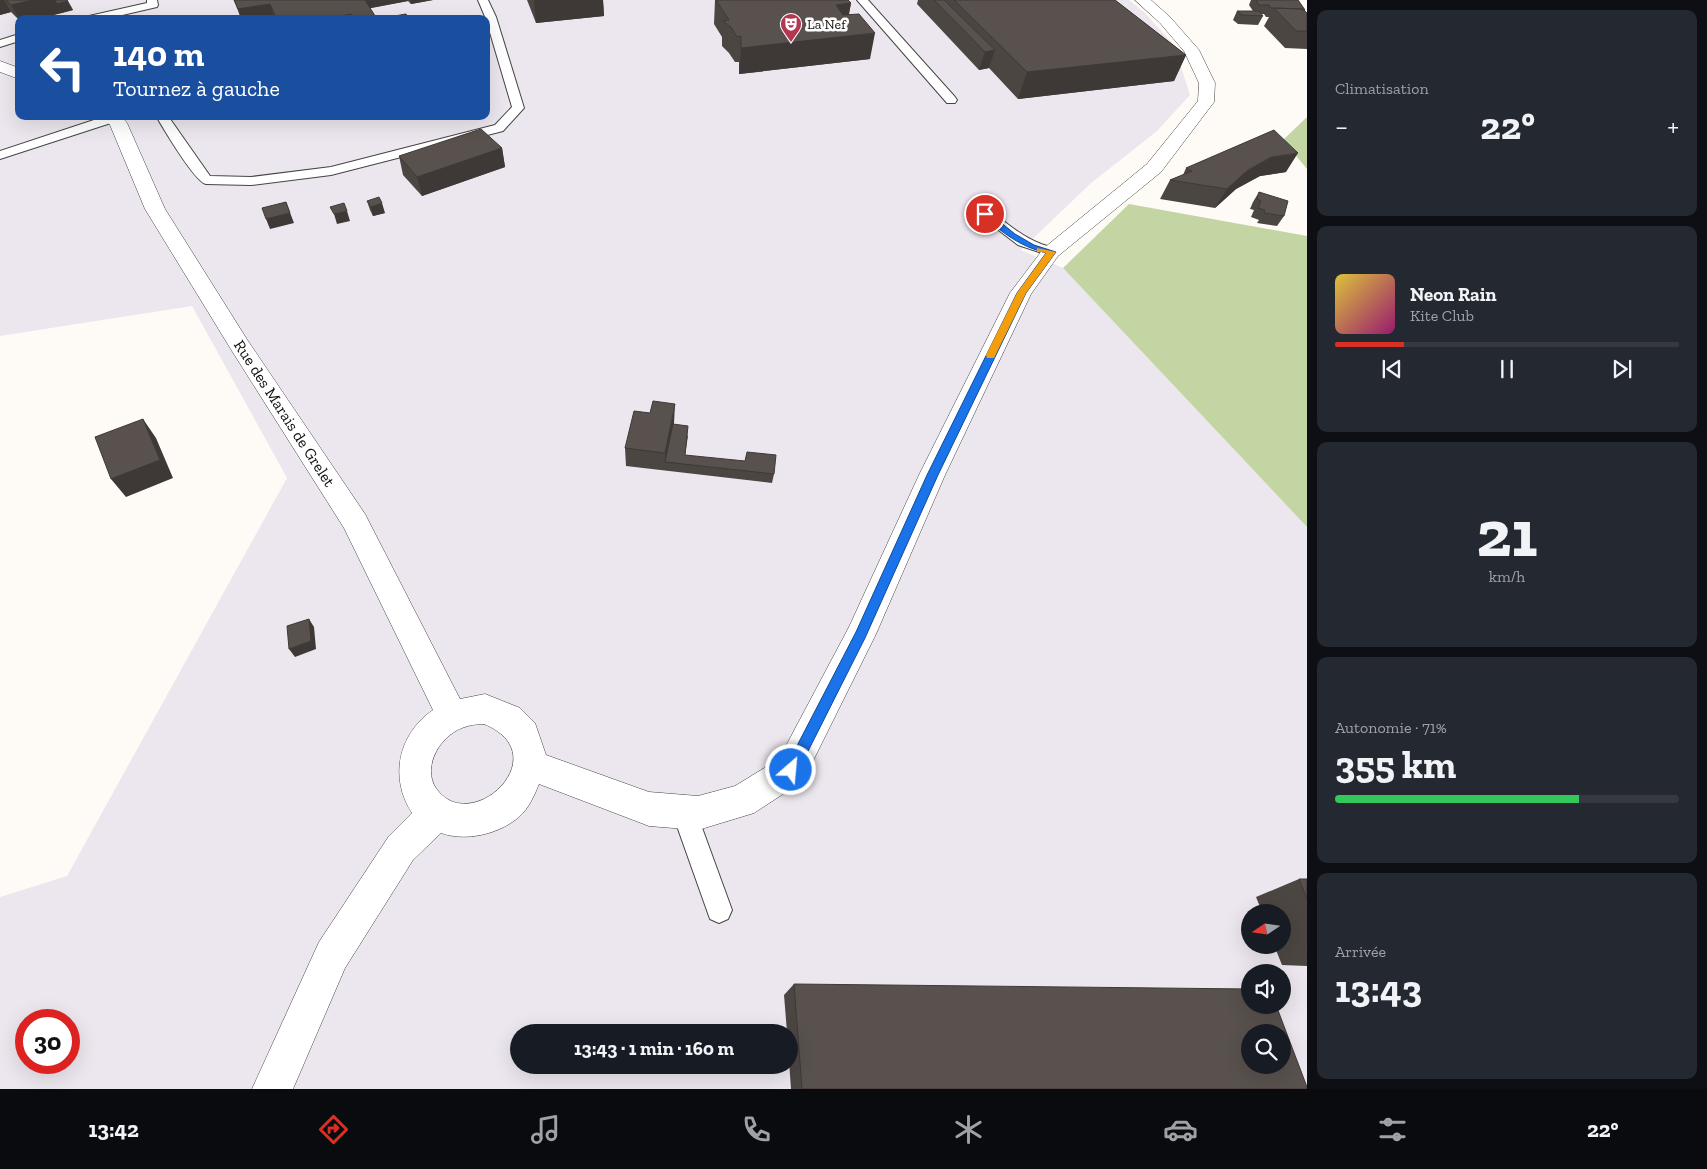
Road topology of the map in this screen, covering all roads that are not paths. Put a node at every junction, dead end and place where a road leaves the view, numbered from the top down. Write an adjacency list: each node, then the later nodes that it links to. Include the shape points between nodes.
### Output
1 (152, 0): 5 (lane, via 153,5)
2 (483, 0): 13 (lane, via 518,108 499,128 331,171 251,181 206,180)
3 (862, 0): 10 (lane)
4 (1142, 0): 16 (street, via 1190,50 1207,83 1206,102 1154,168)
5 (107, 15)
6 (15, 39): 7 (lane)
7 (0, 44)
8 (0, 66): 9 (street)
9 (15, 72)
10 (951, 100)
11 (103, 120): 14 (lane)
12 (115, 120): 17 (street, Rue des Marais de Grelet, via 155,209 240,346 356,522)
13 (165, 120)
14 (0, 155)
15 (985, 214): 16 (lane, via 1031,247)
16 (1051, 252): 19 (street, via 1021,293 932,475 861,634 791,770 742,801 698,813)
17 (452, 716): 18 (street, via 485,709 508,717 524,734 530,749); 20 (street, via 430,732 415,762 414,780 420,797)
18 (531, 765): 19 (street, via 649,809); 20 (street, via 524,784 512,801 495,814 475,820 455,820)
19 (684, 812): 21 (lane)
20 (437, 813): 22 (street, via 401,848 332,956)
21 (719, 910)
22 (272, 1089)

